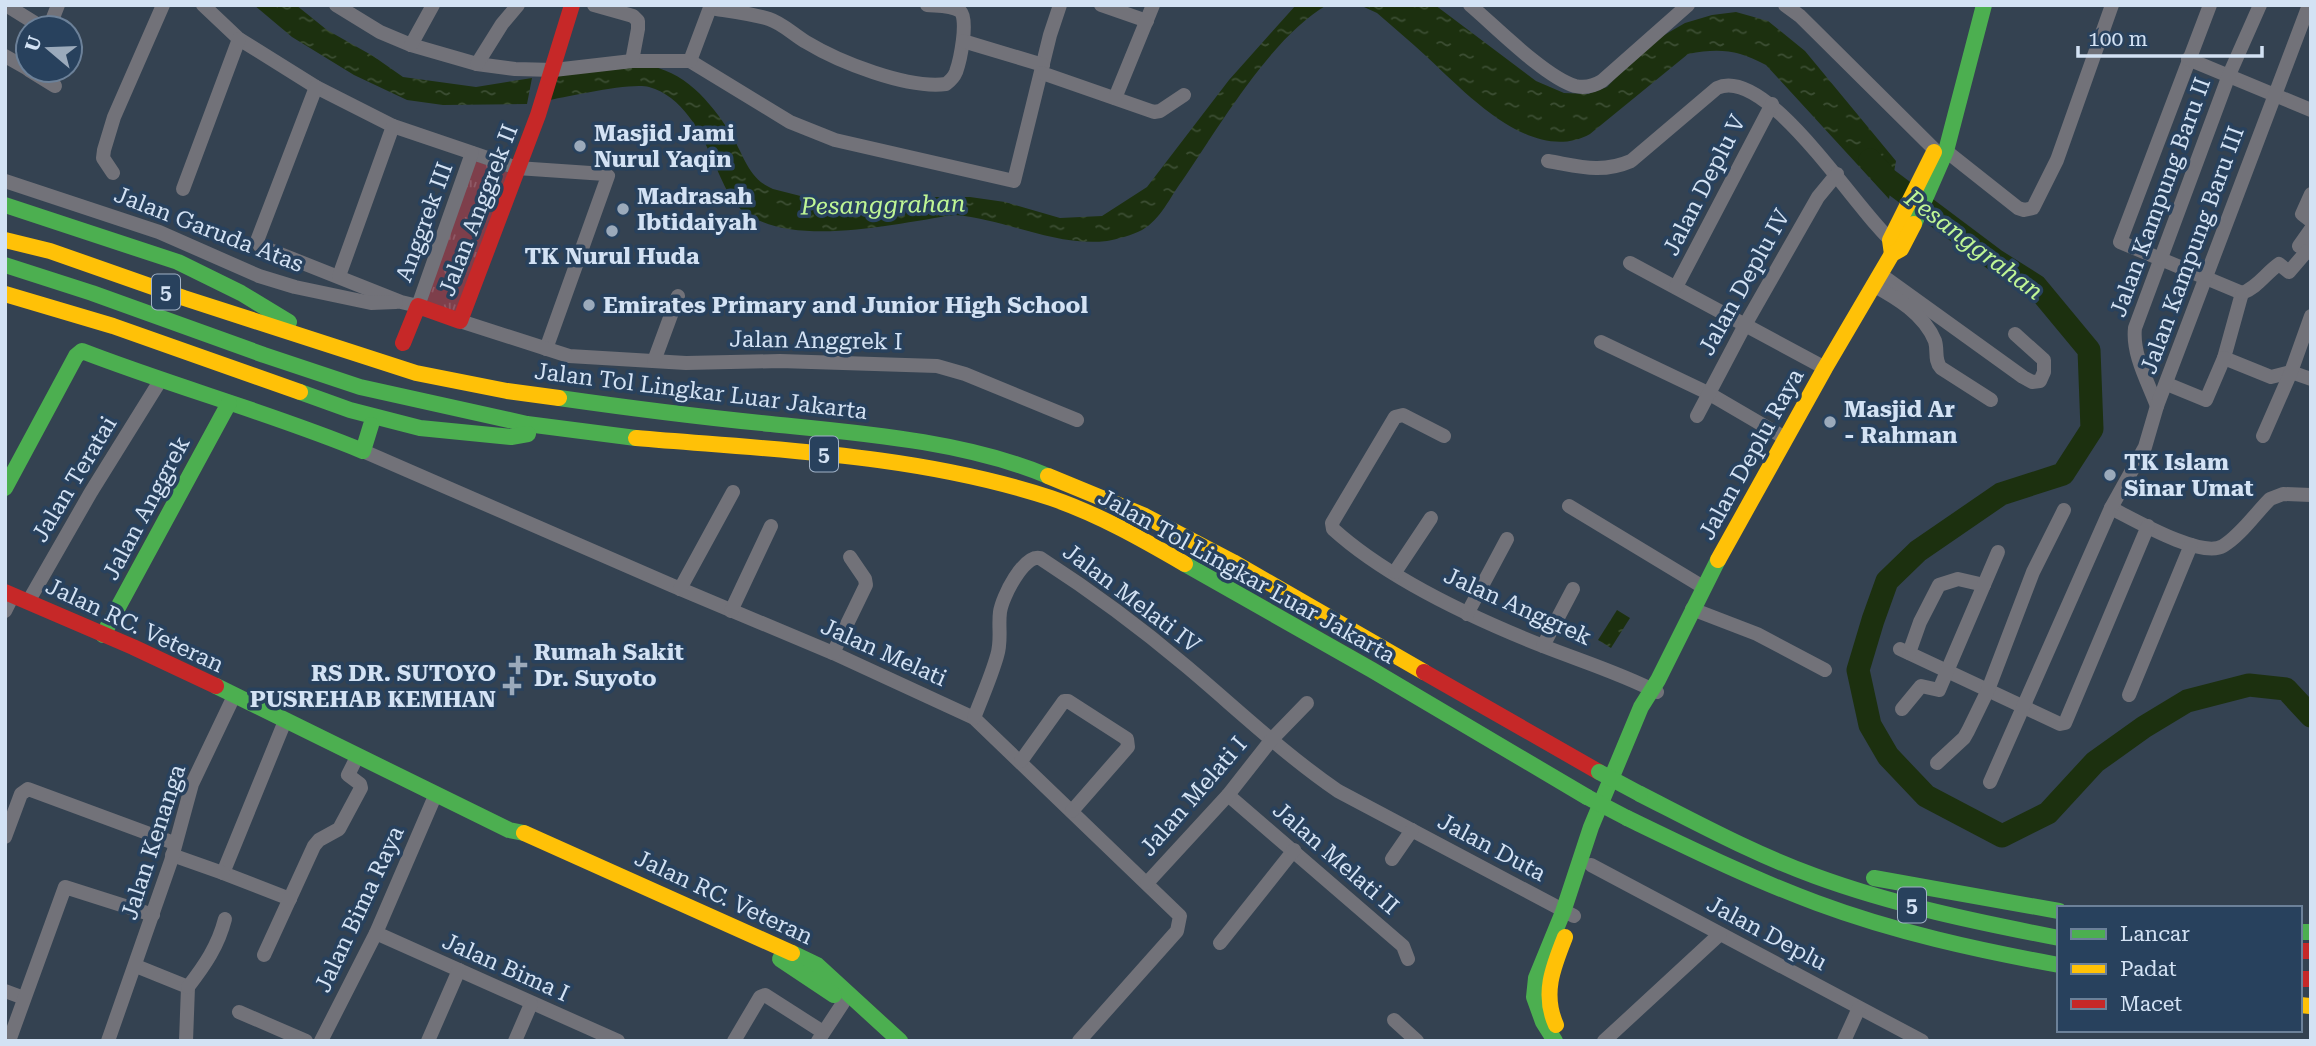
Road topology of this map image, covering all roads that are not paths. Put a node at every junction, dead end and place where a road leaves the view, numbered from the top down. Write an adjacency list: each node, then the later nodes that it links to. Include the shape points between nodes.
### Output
1 (163, 5): 49 (street, via 104,150 103,158)
2 (203, 5): 26 (street)
3 (336, 5): 23 (street)
4 (433, 5): 28 (street)
5 (518, 5): 32 (street)
6 (572, 5): 34 (main road, Jalan Anggrek II)
7 (594, 5): 30 (street, via 638,21)
8 (761, 5): 24 (street)
9 (927, 5): 27 (street, via 959,11 964,21)
10 (1060, 5): 33 (street)
11 (1101, 5): 25 (street)
12 (1153, 5): 25 (street)
13 (1470, 5): 14 (street, via 1552,75 1583,87 1602,81)
14 (1688, 5)
15 (1785, 5): 45 (street)
16 (1973, 5): 45 (main road, Jalan Deplu Raya)
17 (1984, 5): 45 (main road, Jalan Deplu Raya)
18 (2112, 5): 45 (street, via 2057,160 2033,208 2018,208)
19 (2210, 5): 29 (street)
20 (2260, 5): 35 (street, Jalan Kampung Baru II)
21 (2309, 5): 40 (street, Jalan Kampung Baru III)
22 (710, 6): 24 (street); 31 (street)
23 (353, 10): 28 (street, via 380,32)
24 (771, 20): 27 (street, via 831,56 936,86 952,79)
25 (1147, 21): 41 (street)
26 (239, 39): 38 (street); 52 (street)
27 (963, 41): 33 (street)
28 (411, 45): 32 (street)
29 (2188, 58): 35 (street); 60 (street, via 2120,241)
30 (632, 61): 31 (street); 34 (street)
31 (690, 61): 33 (street, via 790,122 835,140 1014,181)
32 (477, 64): 34 (street)
33 (1042, 69): 41 (street)
34 (552, 73): 48 (main road, Jalan Anggrek II)
35 (2229, 75): 40 (street); 60 (street, Jalan Kampung Baru II)
36 (52, 84): 37 (street)
37 (55, 86)
38 (316, 88): 44 (street); 63 (street, via 257,243)
39 (1184, 95): 41 (street, via 1154,112)
40 (2274, 95): 43 (street); 64 (street, Jalan Kampung Baru III)
41 (1115, 97)
42 (1772, 104): 47 (street, via 1725,84 1631,161 1601,169); 50 (street); 66 (street, Jalan Deplu V)
43 (2311, 110)
44 (393, 125): 46 (street); 63 (street)
45 (1940, 150): 58 (main road, Jalan Deplu Raya)
46 (472, 153): 48 (street); 71 (street, Anggrek III)
47 (1548, 160)
48 (517, 168): 73 (main road, Jalan Anggrek II); 79 (street, via 608,176)
49 (113, 173)
50 (1837, 174): 58 (street); 74 (street, Jalan Deplu IV, via 1818,197)
51 (5, 181): 70 (street, Jalan Garuda Atas, via 159,232 295,288 372,303)
52 (183, 189)
53 (2311, 194): 55 (street, via 2302,214)
54 (5, 205): 78 (main road, via 178,262 241,293)
55 (2311, 221)
56 (2311, 229): 59 (street)
57 (5, 240): 78 (main road, Jalan Tol Lingkar Luar Jakarta / 5, via 50,251)
58 (1894, 248): 65 (main road, Jalan Deplu Raya)
59 (2306, 250): 67 (street, via 2289,272 2279,264 2252,290)
60 (2160, 259): 64 (street); 90 (street, Jalan Kampung Baru II, via 2134,332)
61 (1630, 263): 66 (street)
62 (5, 265): 94 (main road, Jalan Tol Lingkar Luar Jakarta / 5, via 354,386)
63 (339, 276): 70 (street)
64 (2205, 278): 67 (street); 86 (street, Jalan Kampung Baru III)
65 (1876, 279): 75 (street, via 2023,377 2040,381 2044,360); 82 (main road, Jalan Deplu Raya); 88 (street, via 1930,331 1941,368)
66 (1676, 287): 74 (street)
67 (2242, 293): 80 (street)
68 (5, 294): 94 (main road, via 113,326 350,410 420,428 511,437)
69 (678, 296): 81 (street)
70 (401, 302): 71 (street)
71 (418, 306): 73 (main road); 77 (main road)
72 (2311, 316): 83 (street)
73 (460, 321): 79 (street, Jalan Anggrek I)
74 (1745, 325): 82 (street); 87 (street, Jalan Deplu IV)
75 (2015, 334)
76 (1601, 342): 87 (street)
77 (403, 343)
78 (326, 345): 149 (main road, Jalan Tol Lingkar Luar Jakarta / 5, bridge, via 416,373 507,391 837,429 969,452 1039,472 1145,516 1233,562 1599,772)
79 (546, 349): 81 (street, Jalan Anggrek I, via 569,356)
80 (2224, 358): 83 (street, via 2271,377); 86 (street, via 2206,400)
81 (654, 361): 92 (street, Jalan Anggrek I, via 937,366)
82 (1825, 368): 97 (main road, Jalan Deplu Raya)
83 (2291, 372): 84 (street); 96 (street)
84 (2311, 379)
85 (160, 382): 89 (main road); 99 (main road, via 82,351); 117 (street, Jalan Teratai)
86 (2167, 384): 90 (street, Jalan Kampung Baru III)
87 (1709, 393): 91 (street, Jalan Deplu IV); 97 (street)
88 (1991, 400)
89 (229, 402): 98 (main road); 122 (main road, Jalan Anggrek)
90 (2157, 406): 103 (street, Jalan Kampung Baru III, via 2145,447)
91 (1697, 416)
92 (1077, 420)
93 (371, 425): 98 (main road)
94 (557, 429): 155 (main road, Jalan Tol Lingkar Luar Jakarta / 5, bridge, via 834,454 961,473 1058,501 1120,528 1268,610 1587,797 1731,868)
95 (1444, 436): 112 (street, Jalan Anggrek, via 1403,415 1395,417 1332,527)
96 (2263, 436)
97 (1785, 438): 114 (main road, Jalan Deplu Raya)
98 (363, 451): 115 (street, Jalan Melati)
99 (5, 488)
100 (733, 492): 115 (street)
101 (2311, 495): 109 (street, via 2277,495 2221,547)
102 (1569, 506): 114 (street)
103 (2111, 508): 107 (street); 132 (street, Jalan Kampung Baru III)
104 (2064, 510): 128 (street)
105 (1431, 518): 112 (street)
106 (771, 526): 120 (street)
107 (2148, 526): 109 (street); 132 (street, via 2065,723)
108 (1507, 539): 121 (street)
109 (2191, 545): 129 (street)
110 (1998, 552): 113 (street)
111 (850, 556): 124 (street, via 866,585)
112 (1395, 572): 121 (street, Jalan Anggrek)
113 (1984, 585): 126 (street); 126 (street, via 1958,579 1939,585 1905,651)
114 (1703, 587): 118 (main road, Jalan Deplu Raya)
115 (680, 589): 120 (street, Jalan Melati)
116 (1573, 589): 123 (street)
117 (16, 596): 119 (street, Jalan Teratai); 122 (main road, Jalan RC. Veteran)
118 (1692, 609): 125 (street, via 1758,634); 127 (main road, Jalan Deplu Raya)
119 (5, 611)
120 (731, 611): 124 (street, Jalan Melati)
121 (1467, 614): 123 (street, Jalan Anggrek)
122 (103, 635): 130 (main road, Jalan RC. Veteran)
123 (1543, 646): 127 (street, Jalan Anggrek)
124 (833, 653): 134 (street, Jalan Melati)
125 (1825, 670)
126 (1948, 670): 128 (street); 133 (street, via 1939,690 1922,686)
127 (1655, 687): 151 (main road, Jalan Deplu Raya); 157 (main road, Jalan Deplu Raya, via 1640,707 1591,827)
128 (1987, 690): 132 (street); 139 (street, via 1964,738)
129 (2129, 695)
130 (234, 696): 135 (main road, Jalan RC. Veteran); 147 (street, Jalan Kenanga, via 192,784)
131 (1307, 703): 136 (street, Jalan Melati I)
132 (2025, 706): 140 (street, Jalan Kampung Baru III)
133 (1902, 709)
134 (974, 718): 136 (street, Jalan Melati IV, via 1001,641 1003,601 1021,569 1034,557 1087,589); 138 (street, Jalan Melati)
135 (285, 721): 137 (main road, Jalan RC. Veteran); 152 (street)
136 (1272, 739): 141 (street, Jalan Melati I); 145 (street, Jalan Duta, via 1319,778)
137 (357, 757): 142 (main road, Jalan RC. Veteran); 154 (street, via 348,775 361,788 339,828 314,846)
138 (1021, 761): 143 (street, Jalan Melati); 143 (street, via 1061,704 1068,701 1127,739 1129,744)
139 (1937, 763)
140 (1990, 782)
141 (1228, 795): 148 (street, Jalan Melati II); 153 (street, Jalan Melati I)
142 (435, 796): 160 (street, Jalan Bima Raya); 163 (main road, Jalan RC. Veteran, via 509,830 522,843)
143 (1072, 811): 153 (street, Jalan Melati)
144 (10, 815): 146 (street); 147 (street, via 24,790 30,790)
145 (1412, 830): 150 (street); 157 (street, Jalan Duta)
146 (5, 837)
147 (173, 849): 152 (street); 158 (street, Jalan Kenanga)
148 (1294, 850): 164 (street); 166 (street, Jalan Melati II, via 1404,946)
149 (1770, 857): 156 (main road); 162 (main road, Jalan Tol Lingkar Luar Jakarta / 5, via 1871,895)
150 (1392, 859)
151 (1591, 865): 157 (main road, Jalan Deplu Raya); 161 (street, Jalan Deplu)
152 (223, 873): 154 (street)
153 (1147, 883): 192 (street, Jalan Melati, via 1180,916 1180,925)
154 (290, 899): 165 (street)
155 (1817, 903): 167 (main road, Jalan Tol Lingkar Luar Jakarta / 5, via 1981,951); 170 (main road, via 1889,940)
156 (2057, 911)
157 (1568, 914): 179 (main road, Jalan Deplu Raya, via 1536,978 1534,997)
158 (153, 915): 168 (street, Jalan Kenanga); 173 (street, via 65,887)
159 (225, 919): 171 (street, via 208,962)
160 (376, 933): 169 (street, Jalan Bima I); 186 (street, Jalan Bima Raya)
161 (1720, 934): 176 (street, Jalan Deplu); 196 (street)
162 (2057, 938)
163 (757, 941): 174 (main road, Jalan RC. Veteran); 191 (main road, Jalan RC. Veteran, via 817,965)
164 (1220, 943)
165 (264, 955)
166 (1408, 959)
167 (2057, 965)
168 (136, 966): 171 (street); 183 (street, Jalan Kenanga)
169 (459, 970): 175 (street, Jalan Bima I); 187 (street)
170 (2003, 970)
171 (188, 987): 184 (street)
172 (5, 991): 173 (street)
173 (24, 998): 182 (street)
174 (843, 1003): 180 (street); 190 (main road, Jalan RC. Veteran)
175 (531, 1004): 181 (street, Jalan Bima I); 188 (street)
176 (1859, 1008): 197 (street); 198 (street, Jalan Deplu)
177 (239, 1012): 185 (street)
178 (1394, 1020): 193 (street)
179 (1548, 1020): 194 (main road, Jalan Deplu Raya); 195 (main road, Jalan Deplu Raya)
180 (821, 1037): 189 (street, via 763,995)
181 (610, 1039)
182 (9, 1041)
183 (108, 1041)
184 (186, 1041)
185 (306, 1041)
186 (321, 1041)
187 (428, 1041)
188 (514, 1041)
189 (734, 1041)
190 (881, 1041)
191 (900, 1041)
192 (1079, 1041)
193 (1417, 1041)
194 (1555, 1041)
195 (1565, 1041)
196 (1604, 1041)
197 (1844, 1041)
198 (1922, 1041)

